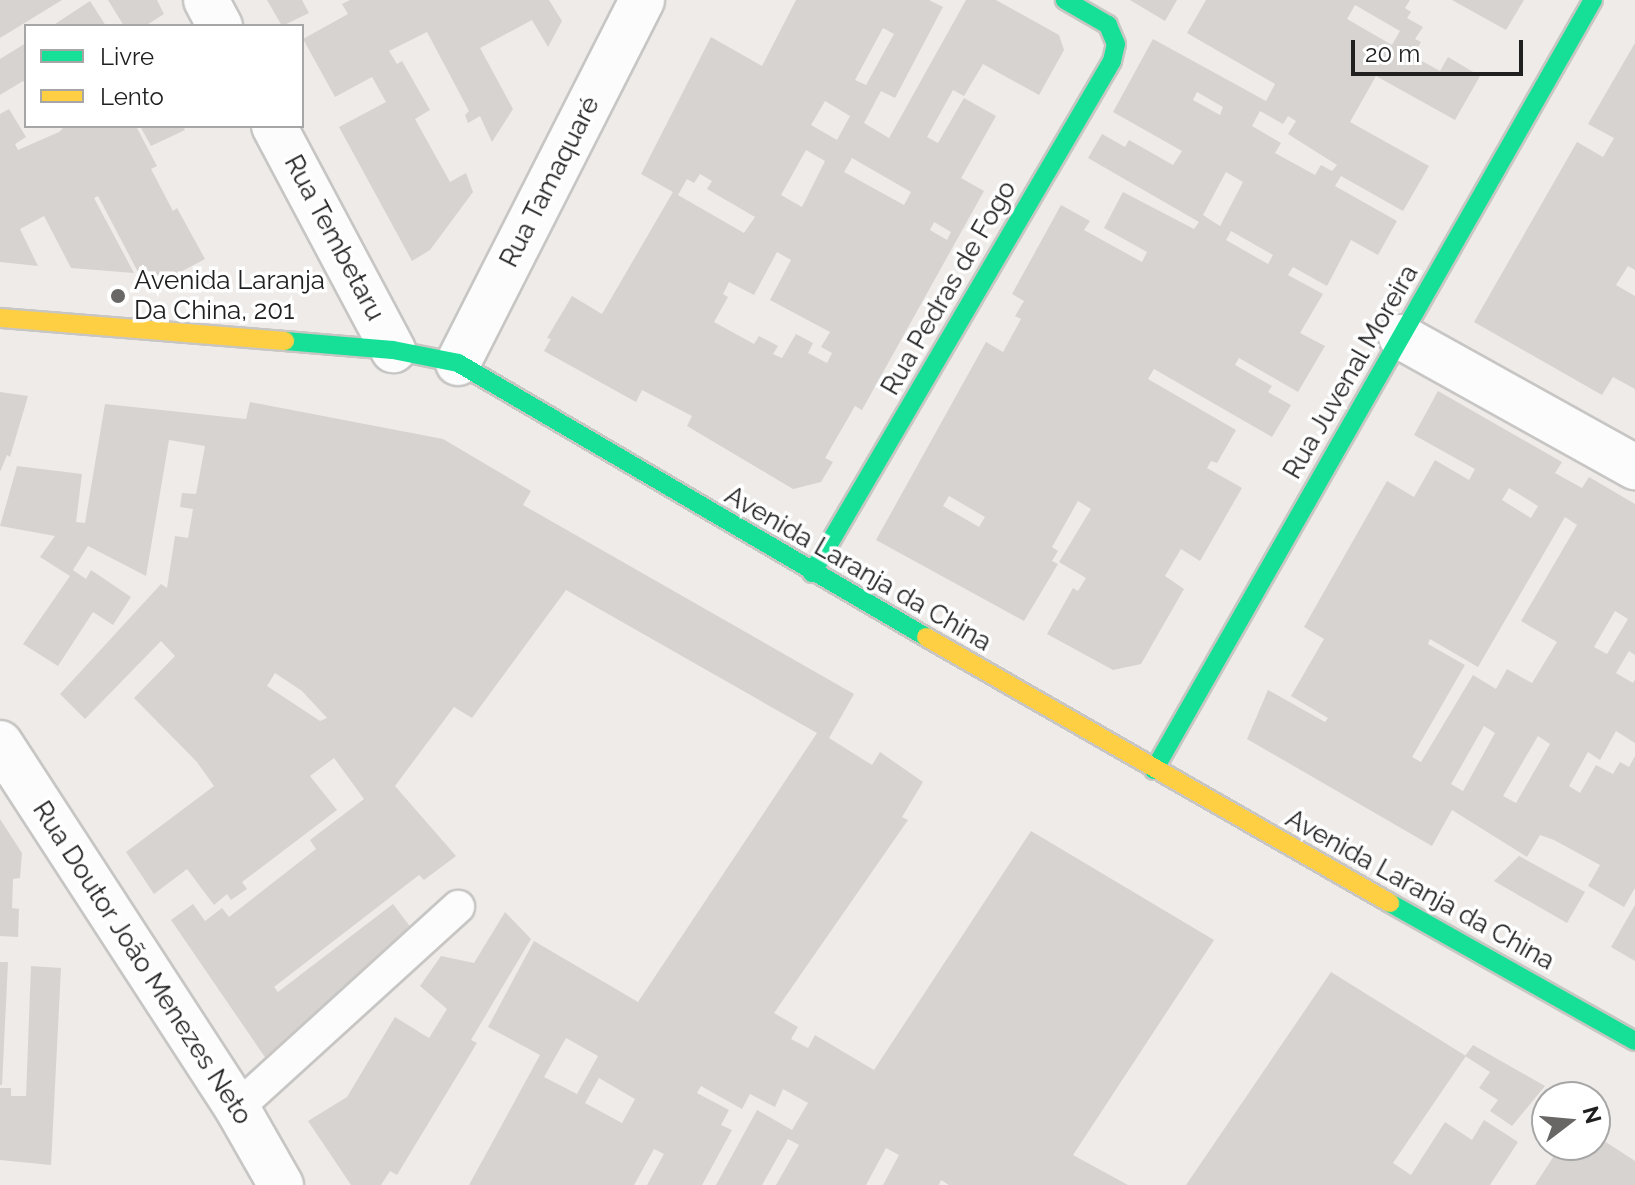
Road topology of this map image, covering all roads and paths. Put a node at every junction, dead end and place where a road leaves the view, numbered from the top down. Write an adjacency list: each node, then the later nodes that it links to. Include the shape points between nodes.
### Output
1 (206, 0): 5 (street)
2 (642, 0): 10 (street, Rua Tamaquaré)
3 (1065, 0): 12 (street, Rua Pedras de Fogo, via 1108,25 1116,44 1112,61)
4 (1593, 0): 8 (street, Rua Juvenal Moreira)
5 (219, 24)
6 (275, 128): 9 (street, Rua Tembetaru)
7 (0, 318): 9 (street, Avenida Laranja da China)
8 (1401, 337): 11 (street); 14 (street, Rua Juvenal Moreira)
9 (393, 350): 10 (street, Avenida Laranja da China)
10 (458, 363): 12 (street, Avenida Laranja da China)
11 (1635, 467)
12 (812, 573): 14 (street, Avenida Laranja da China)
13 (0, 743): 17 (street, Rua Doutor João Menezes Neto)
14 (1154, 770): 16 (street, Avenida Laranja da China)
15 (458, 907): 17 (lane)
16 (1635, 1041)
17 (237, 1108): 18 (street, Rua Doutor João Menezes Neto)
18 (281, 1185)

